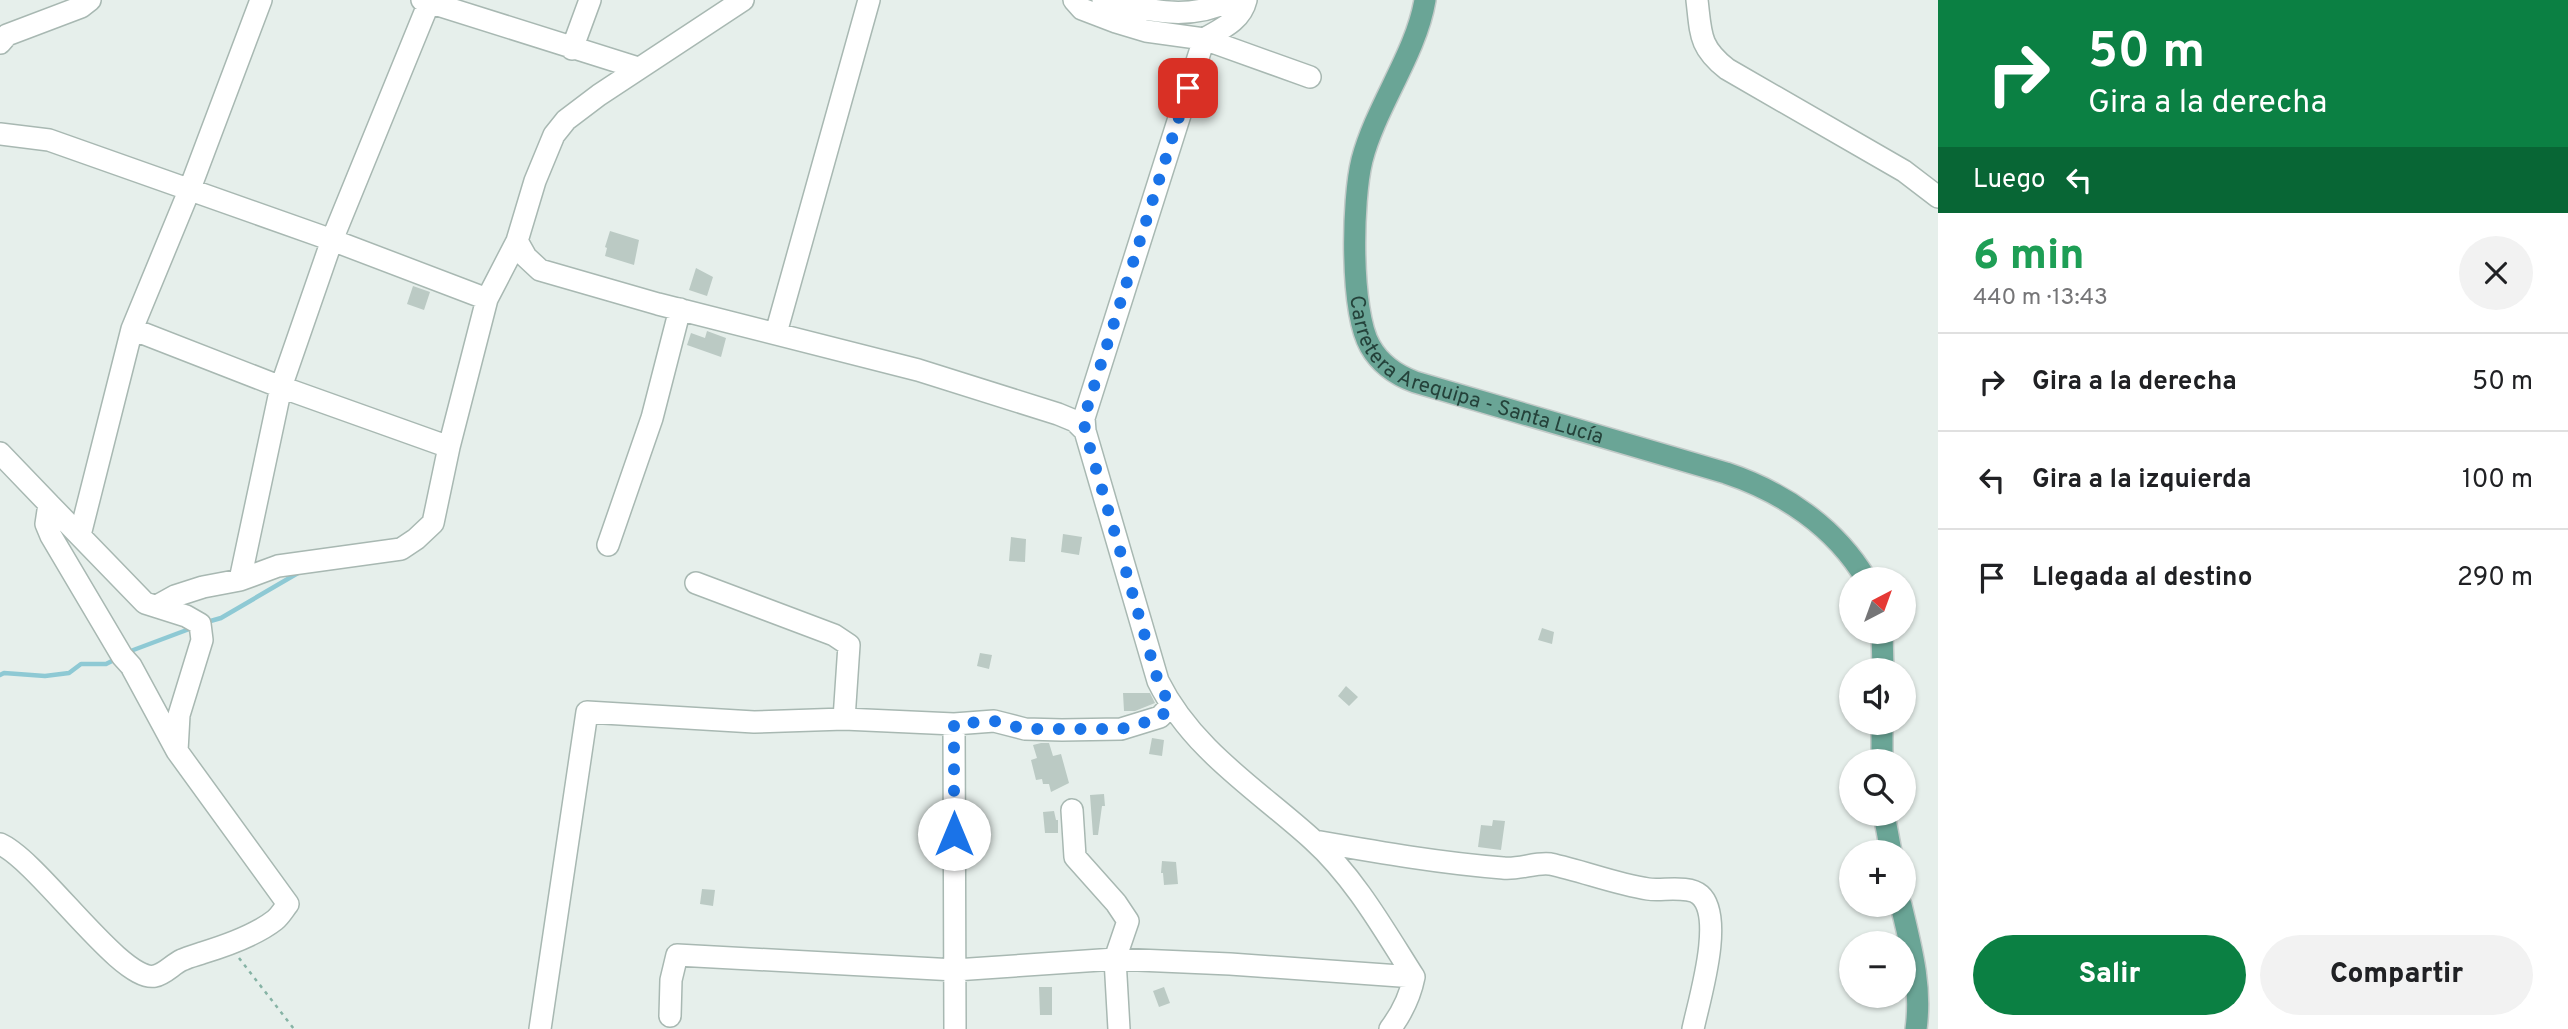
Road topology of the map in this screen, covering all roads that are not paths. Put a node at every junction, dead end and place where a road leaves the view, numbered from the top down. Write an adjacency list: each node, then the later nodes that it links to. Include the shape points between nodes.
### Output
1 (90, 0): 14 (street)
2 (261, 0): 19 (street)
3 (590, 0): 15 (street)
4 (743, 0): 16 (street)
5 (869, 0): 26 (street)
6 (1074, 0): 13 (street, via 1083,9 1136,28)
7 (1103, 0): 8 (street, via 1164,13 1189,13)
8 (1231, 0)
9 (1246, 0): 13 (street, via 1232,22)
10 (1425, 0): 34 (main road, Carretera Arequipa - Santa Lucía, via 1362,161 1357,198 1357,296 1363,331 1375,354 1408,379 1726,473 1772,491 1828,533)
11 (1697, 0): 20 (street, via 1702,37 1711,56 1904,171)
12 (427, 1): 15 (street); 21 (street)
13 (1204, 39): 17 (street); 28 (street, via 1084,418)
14 (0, 43)
15 (572, 49): 16 (street)
16 (638, 68): 22 (street, via 566,120 554,135)
17 (1310, 77)
18 (0, 134): 19 (street, via 49,140)
19 (189, 191): 21 (street); 25 (street)
20 (1938, 197)
21 (332, 240): 23 (street); 27 (street)
22 (517, 241): 23 (street); 24 (street, via 540,270)
23 (487, 299): 29 (street)
24 (680, 309): 26 (street); 33 (street, via 652,418)
25 (132, 329): 27 (street); 32 (street)
26 (776, 333): 28 (street, via 1058,414)
27 (281, 387): 29 (street); 35 (street)
28 (1085, 431): 38 (street, via 1158,681)
29 (449, 447): 35 (street, via 433,523 416,540 401,549 278,566)
30 (0, 453): 31 (street)
31 (49, 504): 32 (street); 41 (street, via 46,524 51,536)
32 (80, 535): 37 (street, via 145,603)
33 (608, 545)
34 (1857, 567)
35 (240, 580): 37 (street, via 203,587)
36 (696, 583): 39 (street, via 834,635 849,645)
37 (157, 606): 41 (street, via 200,624 202,640 178,716)
38 (1170, 706): 40 (street, via 1160,718 1121,729 1025,729 994,721); 43 (street, via 1242,782)
39 (844, 719): 40 (street); 50 (street, via 754,722 587,712)
40 (954, 724): 47 (street)
41 (177, 751): 44 (street, via 288,904 276,920 154,976 142,976 91,932 25,860)
42 (1072, 810): 46 (street, via 1075,856 1128,921)
43 (1314, 841): 48 (street, via 1364,902); 54 (street, via 1406,858 1507,869 1546,863 1645,889 1692,891 1700,895 1711,918)
44 (0, 844)
45 (1904, 917): 55 (main road, via 1919,982)
46 (1115, 959): 47 (street); 48 (street); 52 (street)
47 (955, 970): 49 (street, via 677,955); 51 (street)
48 (1414, 977): 53 (street, via 1404,1008)
49 (670, 1016)
50 (540, 1029)
51 (955, 1029)
52 (1119, 1029)
53 (1390, 1029)
54 (1693, 1029)
55 (1916, 1029)

